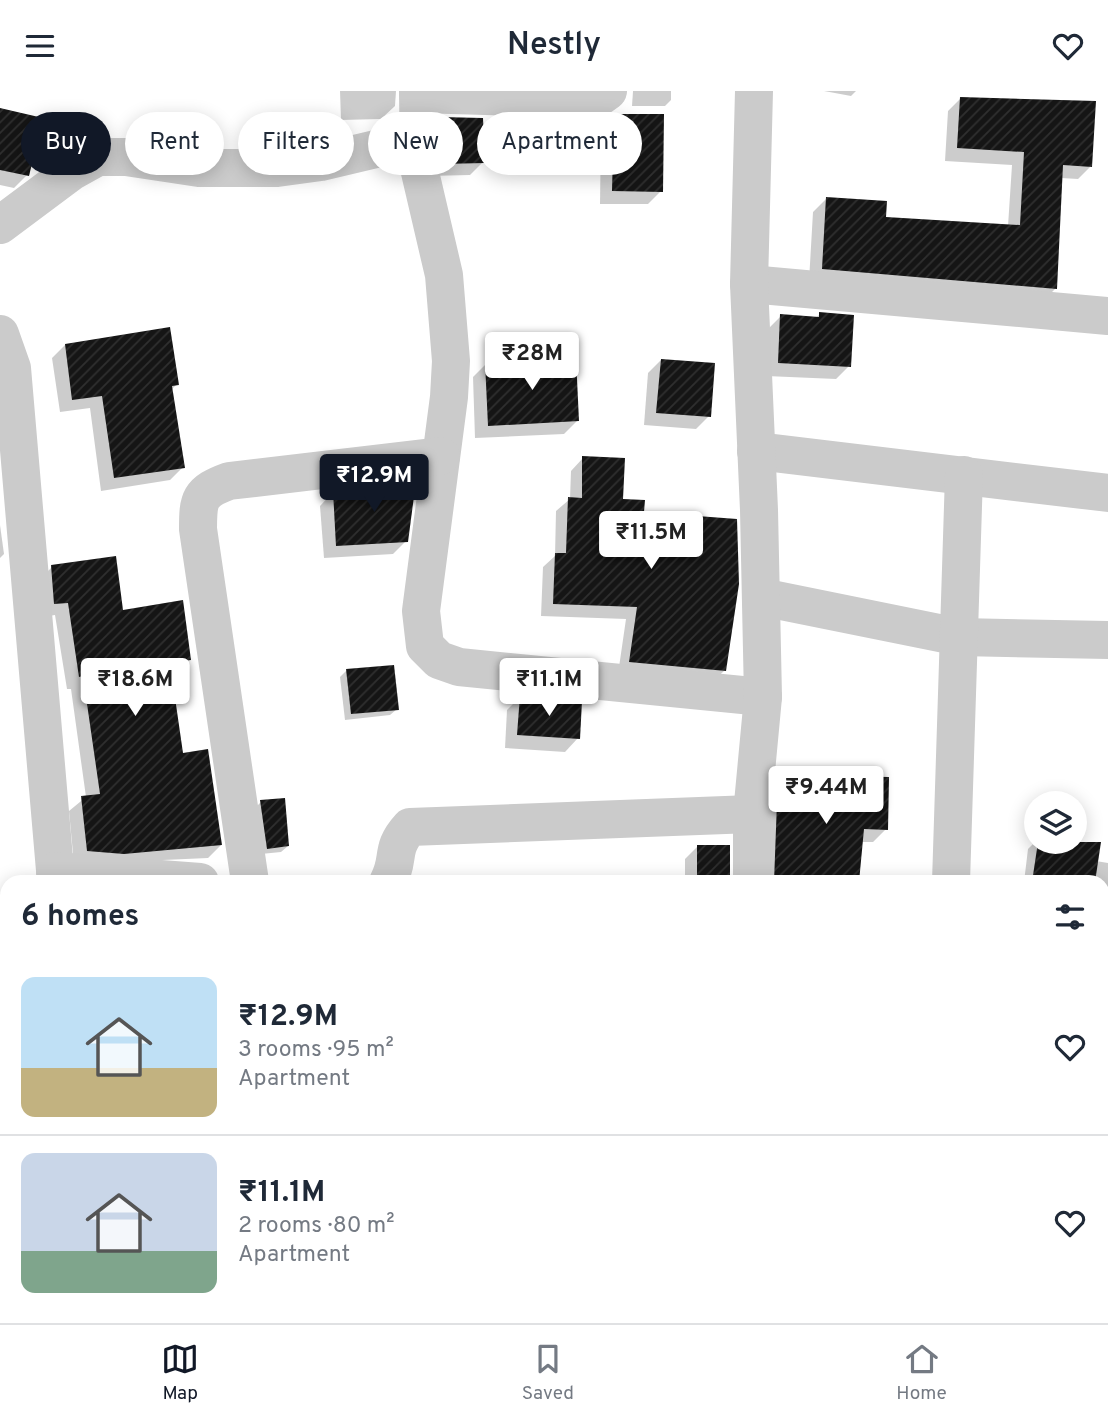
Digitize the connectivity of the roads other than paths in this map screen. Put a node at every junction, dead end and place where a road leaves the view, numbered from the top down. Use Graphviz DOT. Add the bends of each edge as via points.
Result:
graph roads {
  1 [pos="608,91"];
  2 [pos="754,91"];
  3 [pos="418,93"];
  4 [pos="418,112"];
  5 [pos="368,151"];
  6 [pos="421,175"];
  7 [pos="0,225"];
  8 [pos="749,284"];
  9 [pos="1108,316"];
  10 [pos="0,334"];
  11 [pos="756,451"];
  12 [pos="441,456"];
  13 [pos="964,475"];
  14 [pos="1108,493"];
  15 [pos="762,597"];
  16 [pos="959,636"];
  17 [pos="1108,640"];
  18 [pos="763,697"];
  19 [pos="752,814"];
  20 [pos="56,875"];
  21 [pos="249,875"];
  22 [pos="392,875"];
  23 [pos="752,875"];
  24 [pos="951,875"];
  1 -- 3 [label="street" via="579,99"];
  2 -- 8 [label="street"];
  3 -- 4 [label="street"];
  5 -- 7 [label="street" via="277,168 199,167 98,157 71,171"];
  6 -- 12 [label="street" via="444,275 448,321 449,397"];
  8 -- 9 [label="street"];
  8 -- 11 [label="street"];
  10 -- 20 [label="street" via="12,368"];
  11 -- 13 [label="street"];
  11 -- 15 [label="street"];
  12 -- 18 [label="street" via="421,611 425,646 439,660 459,667"];
  12 -- 21 [label="street" via="229,481 209,488 198,502 198,529"];
  13 -- 14 [label="street"];
  13 -- 16 [label="street"];
  15 -- 16 [label="street"];
  15 -- 18 [label="street"];
  16 -- 17 [label="street"];
  16 -- 24 [label="street"];
  18 -- 19 [label="street"];
  19 -- 22 [label="street" via="410,827 397,841"];
  19 -- 23 [label="street"];
}
